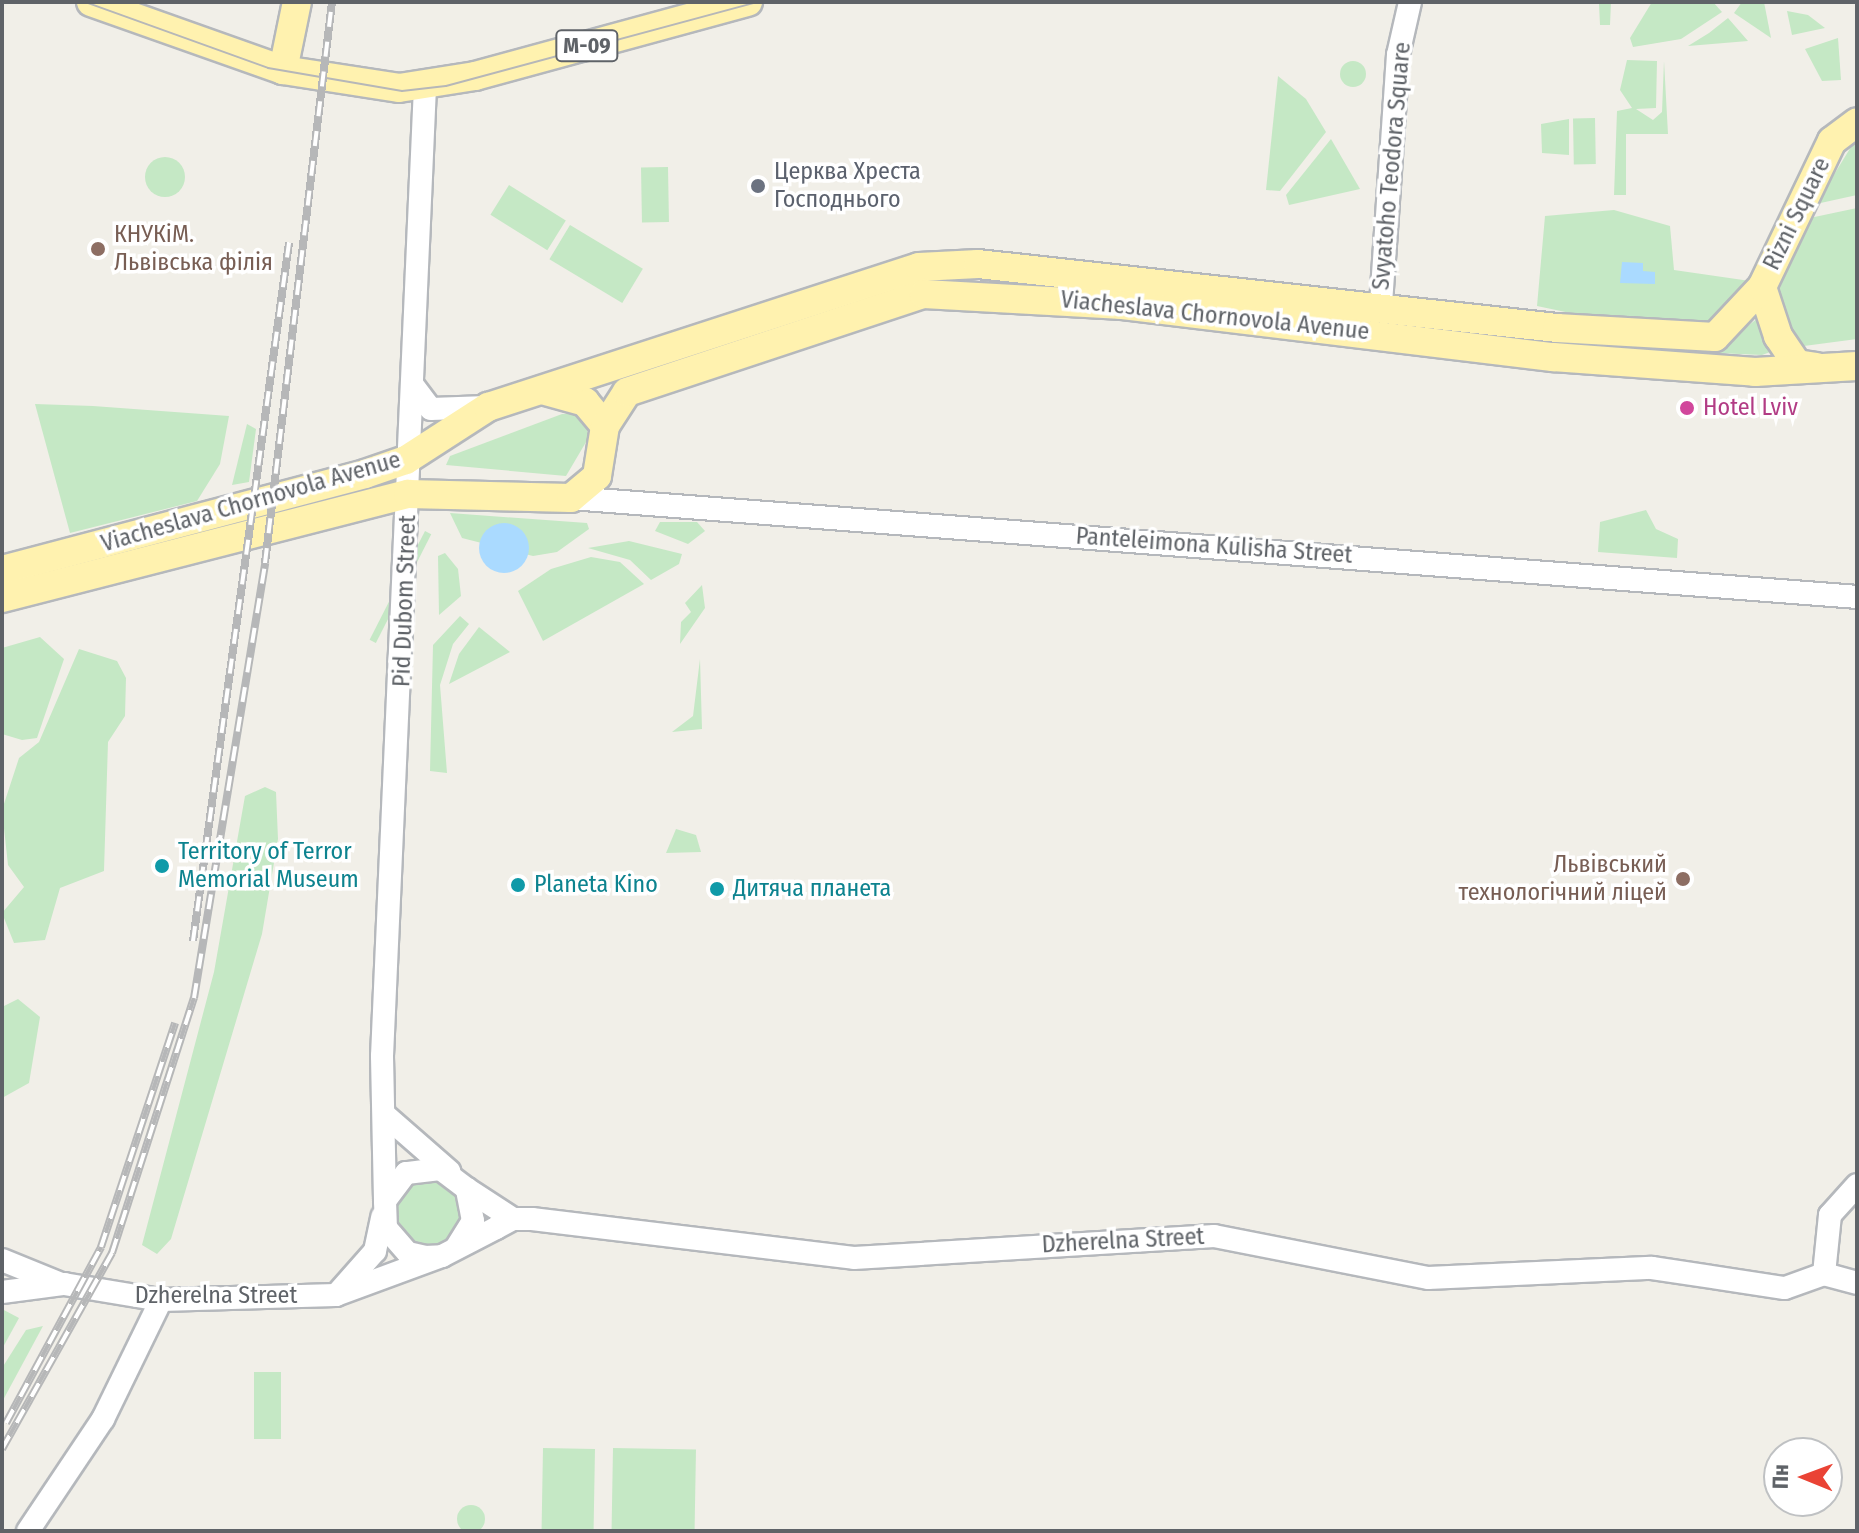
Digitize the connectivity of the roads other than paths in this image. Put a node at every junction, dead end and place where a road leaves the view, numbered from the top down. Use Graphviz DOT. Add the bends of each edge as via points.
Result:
graph roads {
  1 [pos="91,2"];
  2 [pos="297,2"];
  3 [pos="748,2"];
  4 [pos="1410,2"];
  5 [pos="283,70"];
  6 [pos="425,88"];
  7 [pos="1857,122"];
  8 [pos="1762,287"];
  9 [pos="1381,304"];
  10 [pos="1697,339"];
  11 [pos="1847,368"];
  12 [pos="412,384"];
  13 [pos="542,390"];
  14 [pos="488,407"];
  15 [pos="605,426"];
  16 [pos="406,460"];
  17 [pos="408,494"];
  18 [pos="571,498"];
  19 [pos="2,570"];
  20 [pos="1857,597"];
  21 [pos="2,598"];
  22 [pos="386,1116"];
  23 [pos="462,1183"];
  24 [pos="1857,1185"];
  25 [pos="384,1206"];
  26 [pos="513,1219"];
  27 [pos="449,1252"];
  28 [pos="2,1260"];
  29 [pos="1824,1274"];
  30 [pos="1857,1283"];
  31 [pos="64,1284"];
  32 [pos="2,1292"];
  33 [pos="336,1295"];
  34 [pos="161,1300"];
  35 [pos="28,1531"];
  1 -- 5 [label="main road, М-09"];
  2 -- 5 [label="main road"];
  3 -- 6 [label="main road, М-09"];
  4 -- 9 [label="street, Svyatoho Teodora Square" via="1403,29"];
  5 -- 6 [label="main road, М-09"];
  6 -- 12 [label="street, Pid Dubom Street" via="429,128"];
  7 -- 8 [label="main road, Rizni Square" via="1832,141"];
  8 -- 10 [label="main road, Rizni Square" via="1728,331"];
  8 -- 11 [label="main road, Rizni Square" via="1765,312 1797,364"];
  9 -- 10 [label="main road, Viacheslava Chornovola Avenue"];
  9 -- 13 [label="main road, Viacheslava Chornovola Avenue" via="978,264 919,267"];
  11 -- 15 [label="main road, Viacheslava Chornovola Avenue" via="1755,372 1553,357 1310,325 952,292 901,299 643,384 613,407"];
  12 -- 14 [label="street, Viacheslava Chornovola Avenue" via="431,409"];
  12 -- 16 [label="street, Pid Dubom Street"];
  13 -- 14 [label="main road, Viacheslava Chornovola Avenue"];
  13 -- 15 [label="main road" via="585,402"];
  14 -- 16 [label="main road, Viacheslava Chornovola Avenue"];
  15 -- 18 [label="main road" via="597,476"];
  16 -- 17 [label="street, Pid Dubom Street"];
  16 -- 19 [label="main road, Viacheslava Chornovola Avenue"];
  17 -- 18 [label="main road, Viacheslava Chornovola Avenue"];
  17 -- 21 [label="main road, Viacheslava Chornovola Avenue"];
  17 -- 22 [label="street, Pid Dubom Street"];
  18 -- 20 [label="street, Panteleimona Kulisha Street"];
  22 -- 23 [label="street"];
  22 -- 25 [label="street, Pid Dubom Street"];
  23 -- 25 [label="street" via="414,1170"];
  23 -- 26 [label="street, Dzherelna Street"];
  23 -- 27 [label="street" via="473,1221"];
  24 -- 29 [label="street" via="1830,1215"];
  25 -- 27 [label="street" via="386,1228 408,1253"];
  25 -- 33 [label="street" via="375,1251"];
  26 -- 27 [label="street, Dzherelna Street"];
  26 -- 29 [label="street, Dzherelna Street" via="854,1258 1214,1236 1428,1278 1652,1268 1785,1288"];
  27 -- 33 [label="street, Dzherelna Street"];
  28 -- 31 [label="street"];
  29 -- 30 [label="street"];
  31 -- 32 [label="street, Dzherelna Street"];
  31 -- 34 [label="street, Dzherelna Street"];
  33 -- 34 [label="street, Dzherelna Street"];
  34 -- 35 [label="street" via="103,1419"];
}
